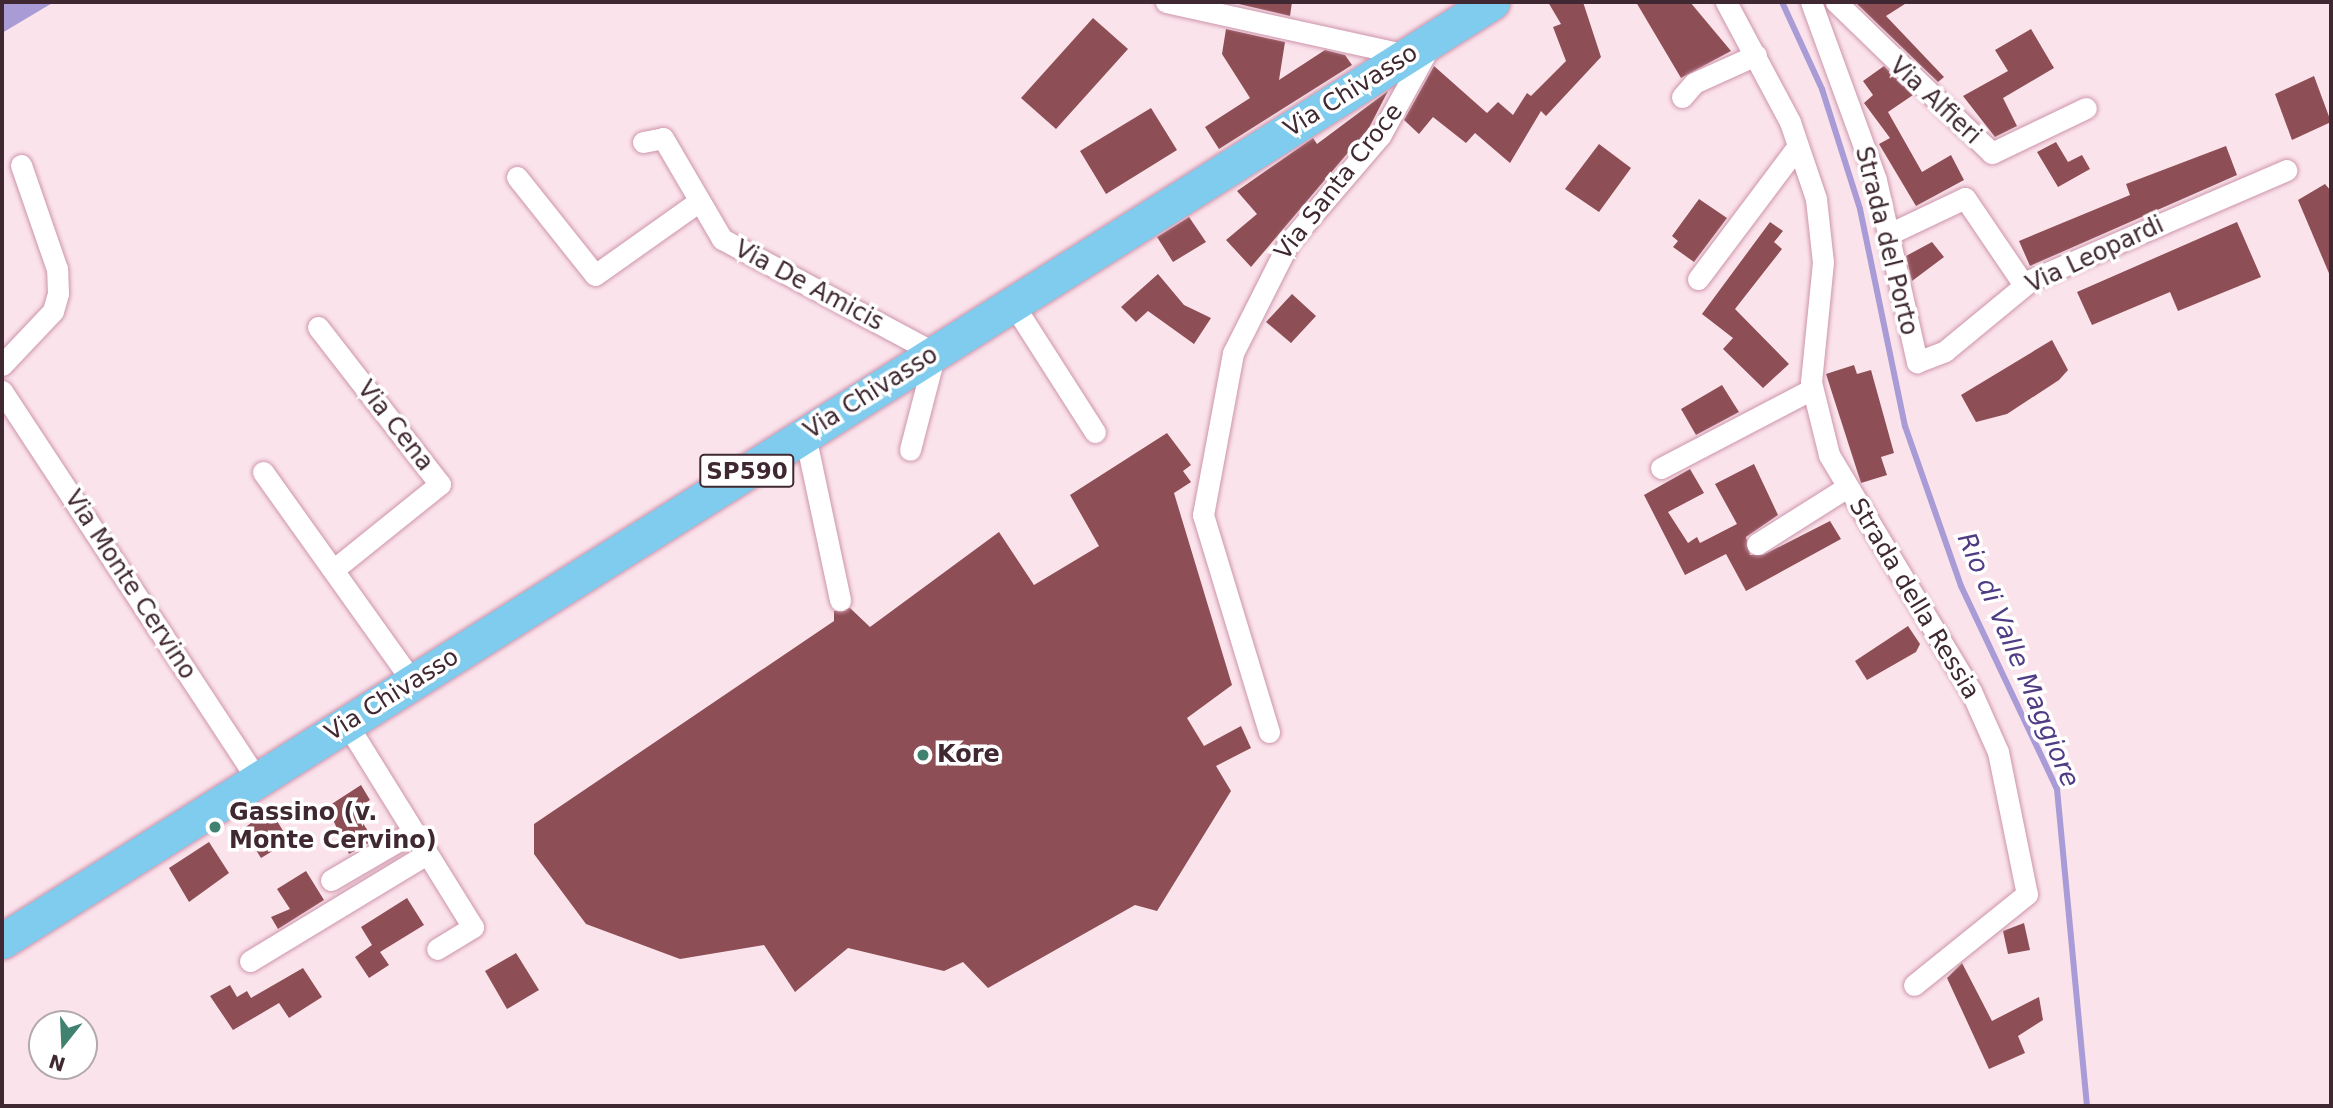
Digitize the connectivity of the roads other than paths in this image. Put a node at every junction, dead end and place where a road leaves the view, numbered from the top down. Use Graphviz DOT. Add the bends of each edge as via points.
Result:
graph roads {
  1 [pos="1166,2"];
  2 [pos="1492,2"];
  3 [pos="1726,2"];
  4 [pos="1811,2"];
  5 [pos="1836,2"];
  6 [pos="1421,47"];
  7 [pos="1756,55"];
  8 [pos="1682,97"];
  9 [pos="2087,108"];
  10 [pos="643,142"];
  11 [pos="1798,146"];
  12 [pos="21,165"];
  13 [pos="2286,170"];
  14 [pos="517,177"];
  15 [pos="698,202"];
  16 [pos="1889,234"];
  17 [pos="1699,279"];
  18 [pos="2024,285"];
  19 [pos="1013,304"];
  20 [pos="318,327"];
  21 [pos="935,353"];
  22 [pos="1917,362"];
  23 [pos="2,365"];
  24 [pos="1812,389"];
  25 [pos="2,391"];
  26 [pos="1095,432"];
  27 [pos="805,435"];
  28 [pos="910,450"];
  29 [pos="1661,468"];
  30 [pos="263,472"];
  31 [pos="1847,487"];
  32 [pos="1757,544"];
  33 [pos="333,570"];
  34 [pos="840,600"];
  35 [pos="413,682"];
  36 [pos="347,724"];
  37 [pos="1269,732"];
  38 [pos="258,779"];
  39 [pos="414,832"];
  40 [pos="427,854"];
  41 [pos="331,880"];
  42 [pos="2,941"];
  43 [pos="437,948"];
  44 [pos="250,961"];
  45 [pos="1914,985"];
  1 -- 6 [label="street"];
  2 -- 6 [label="main road, Via Chivasso / SP590"];
  3 -- 7 [label="street, Strada della Ressia"];
  4 -- 16 [label="street, Strada del Porto" via="1876,180"];
  5 -- 9 [label="street, Via Alfieri" via="1992,153"];
  6 -- 19 [label="main road, Via Chivasso / SP590"];
  6 -- 37 [label="street, Via Santa Croce" via="1380,136 1289,242 1259,291 1233,353 1203,515"];
  7 -- 8 [label="street" via="1694,83"];
  7 -- 11 [label="street, Strada della Ressia"];
  10 -- 15 [label="street, Via De Amicis" via="663,138"];
  11 -- 17 [label="street"];
  11 -- 24 [label="street, Strada della Ressia" via="1816,199 1823,262"];
  12 -- 23 [label="street" via="57,269 58,293 53,311"];
  13 -- 18 [label="street, Via Leopardi"];
  14 -- 15 [label="street" via="594,275"];
  15 -- 21 [label="street, Via De Amicis" via="722,239"];
  16 -- 18 [label="street" via="1965,198"];
  16 -- 22 [label="street, Strada del Porto"];
  18 -- 22 [label="street, Via Leopardi" via="1945,351"];
  19 -- 21 [label="main road, Via Chivasso / SP590"];
  19 -- 26 [label="street"];
  20 -- 33 [label="street, Via Cena" via="440,484"];
  21 -- 27 [label="main road, Via Chivasso / SP590"];
  21 -- 28 [label="street"];
  24 -- 29 [label="street"];
  24 -- 31 [label="street, Strada della Ressia" via="1829,455"];
  25 -- 38 [label="street, Via Monte Cervino"];
  27 -- 34 [label="street"];
  27 -- 35 [label="main road, Via Chivasso / SP590"];
  30 -- 33 [label="street"];
  31 -- 32 [label="street, Strada della Ressia"];
  31 -- 45 [label="street, Strada della Ressia" via="1940,633 1982,715 1998,752 2027,894"];
  33 -- 35 [label="street"];
  35 -- 36 [label="main road, Via Chivasso / SP590"];
  36 -- 38 [label="main road, Via Chivasso / SP590"];
  36 -- 39 [label="street"];
  38 -- 42 [label="main road, Via Chivasso / SP590"];
  39 -- 40 [label="street"];
  39 -- 41 [label="street"];
  40 -- 43 [label="street" via="473,927"];
  40 -- 44 [label="street"];
}
